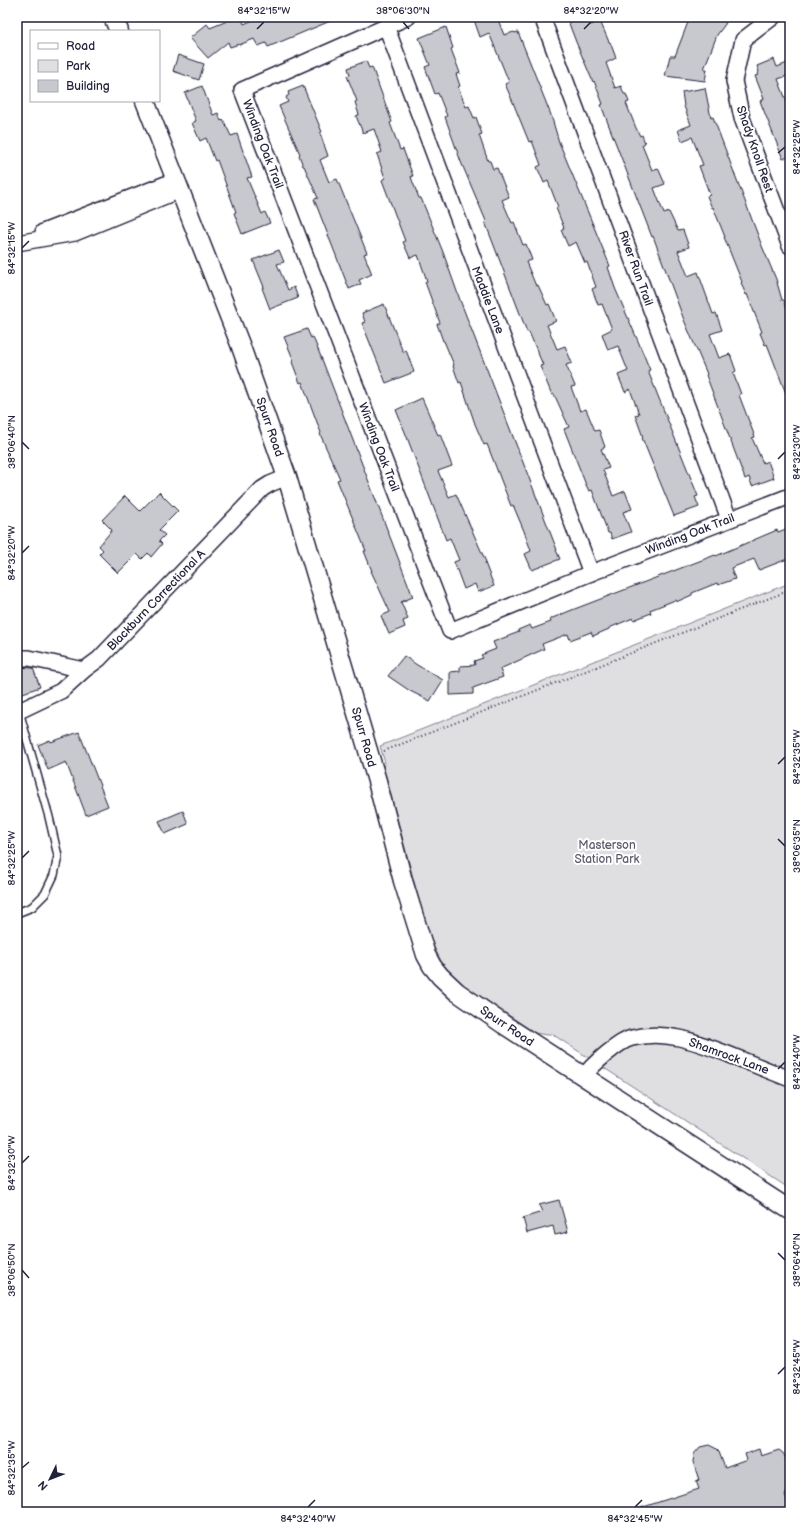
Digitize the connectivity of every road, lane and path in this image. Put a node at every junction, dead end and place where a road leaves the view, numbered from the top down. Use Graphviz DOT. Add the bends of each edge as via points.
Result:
graph roads {
  1 [pos="113,17"];
  2 [pos="408,17"];
  3 [pos="542,17"];
  4 [pos="773,17"];
  5 [pos="386,26"];
  6 [pos="119,30"];
  7 [pos="145,102"];
  8 [pos="178,185"];
  9 [pos="17,242"];
  10 [pos="790,246"];
  11 [pos="287,477"];
  12 [pos="790,496"];
  13 [pos="729,519"];
  14 [pos="591,573"];
  15 [pos="790,590"];
  16 [pos="17,658"];
  17 [pos="84,670"];
  18 [pos="18,712"];
  19 [pos="370,757"];
  20 [pos="17,913"];
  21 [pos="584,1076"];
  22 [pos="790,1079"];
  23 [pos="790,1210"];
  1 -- 6 [label="street"];
  2 -- 5 [label="street, Winding Oak Trail"];
  3 -- 13 [label="street, River Run Trail"];
  4 -- 10 [label="street, Shady Knoll Rest" via="743,40 734,81 742,118"];
  5 -- 14 [label="street, Maddie Lane"];
  5 -- 14 [label="street, Winding Oak Trail" via="242,90 450,631"];
  7 -- 8 [label="street, Spurr Road"];
  8 -- 9 [label="street" via="76,233"];
  8 -- 11 [label="street, Spurr Road" via="240,344"];
  11 -- 17 [label="street, Blackburn Correctional A" via="262,489 99,659"];
  11 -- 19 [label="street, Spurr Road"];
  12 -- 13 [label="street, Winding Oak Trail"];
  13 -- 14 [label="street, Winding Oak Trail"];
  15 -- 19 [label="path"];
  16 -- 17 [label="street" via="29,658"];
  17 -- 18 [label="street, Blackburn Correctional A" via="61,690"];
  18 -- 20 [label="lane" via="50,817 58,856 54,876 44,894 32,906"];
  19 -- 21 [label="street, Spurr Road" via="403,881 426,955 432,966 457,992"];
  21 -- 22 [label="street, Shamrock Lane" via="610,1051 631,1038 659,1035 698,1043"];
  21 -- 23 [label="street, Spurr Road"];
}
